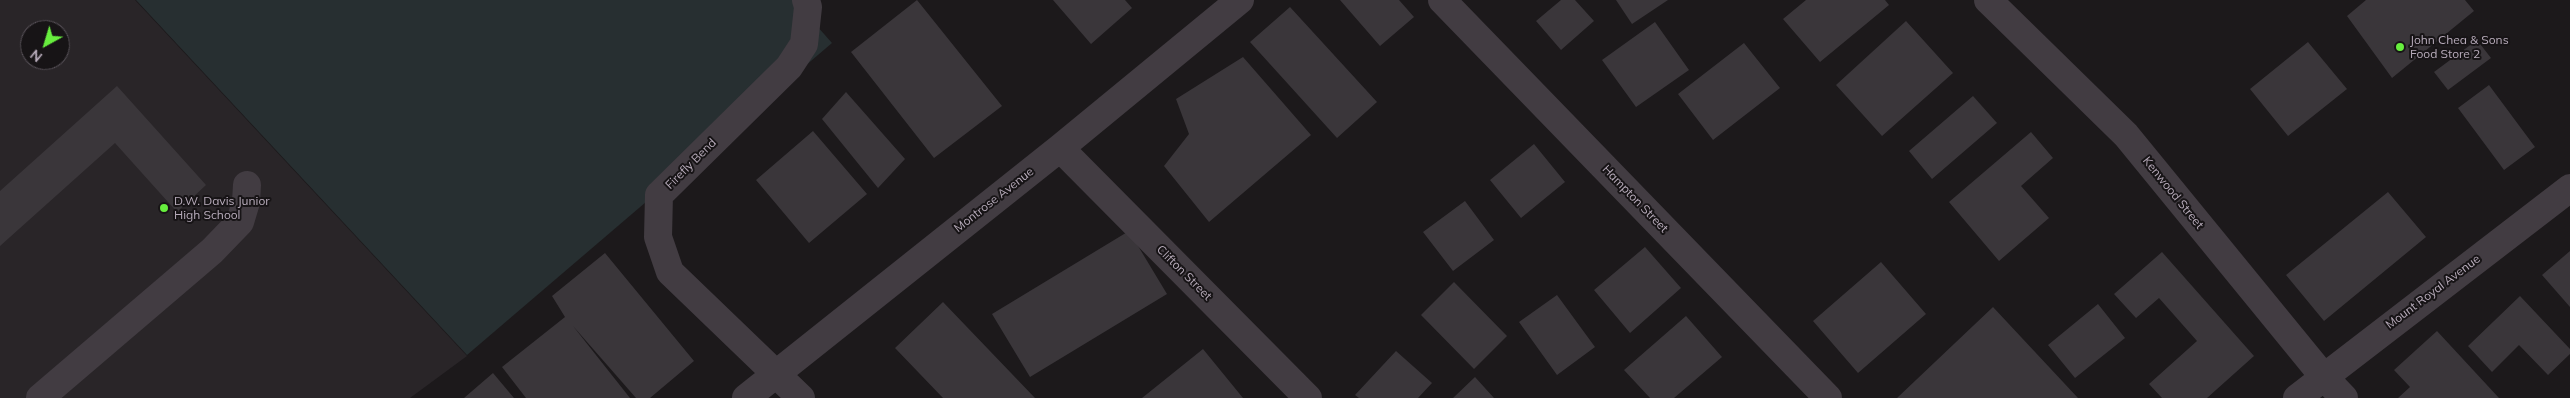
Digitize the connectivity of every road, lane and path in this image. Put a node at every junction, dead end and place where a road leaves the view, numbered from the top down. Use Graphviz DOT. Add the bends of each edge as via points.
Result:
graph roads {
  1 [pos="806,0"];
  2 [pos="1240,0"];
  3 [pos="1442,0"];
  4 [pos="1988,0"];
  5 [pos="1060,148"];
  6 [pos="247,185"];
  7 [pos="2570,188"];
  8 [pos="777,373"];
  9 [pos="2323,376"];
  10 [pos="40,398"];
  11 [pos="746,398"];
  12 [pos="801,398"];
  13 [pos="1308,398"];
  14 [pos="1828,398"];
  15 [pos="2296,398"];
  16 [pos="2344,398"];
  1 -- 8 [label="street, Firefly Bend" via="804,44 789,67 659,195 658,237 670,272"];
  2 -- 5 [label="street, Montrose Avenue"];
  3 -- 14 [label="street, Hampton Street"];
  4 -- 9 [label="street, Kenwood Street" via="2126,135"];
  5 -- 8 [label="street, Montrose Avenue"];
  5 -- 13 [label="street, Clifton Street"];
  6 -- 10 [label="street" via="240,222 212,251"];
  7 -- 9 [label="street, Mount Royal Avenue"];
  8 -- 11 [label="street, Montrose Avenue"];
  8 -- 12 [label="street, Firefly Bend"];
  9 -- 15 [label="street, Mount Royal Avenue"];
  9 -- 16 [label="street, Kenwood Street"];
}
